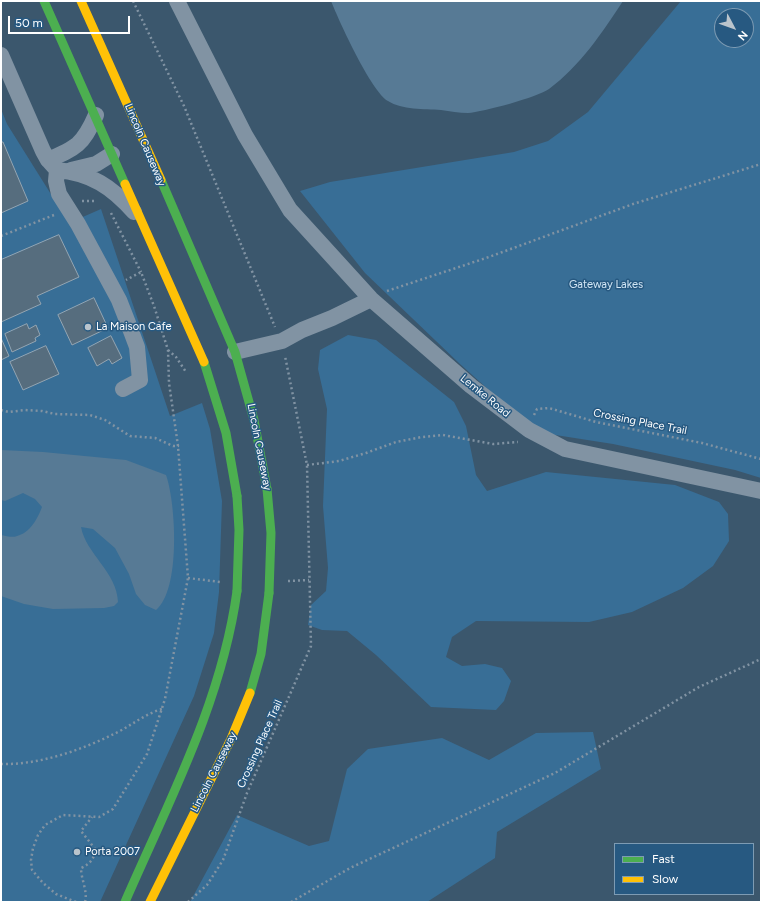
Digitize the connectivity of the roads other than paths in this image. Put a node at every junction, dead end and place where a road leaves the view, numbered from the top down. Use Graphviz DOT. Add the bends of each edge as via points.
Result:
graph roads {
  1 [pos="44,1"];
  2 [pos="81,1"];
  3 [pos="177,1"];
  4 [pos="1,55"];
  5 [pos="96,115"];
  6 [pos="137,124"];
  7 [pos="130,137"];
  8 [pos="117,151"];
  9 [pos="58,167"];
  10 [pos="142,222"];
  11 [pos="371,299"];
  12 [pos="232,353"];
  13 [pos="123,389"];
  14 [pos="761,491"];
  15 [pos="124,902"];
  16 [pos="150,902"];
  1 -- 5 [label="main road"];
  2 -- 6 [label="main road, Lincoln Causeway"];
  3 -- 11 [label="street" via="245,136 290,210"];
  4 -- 9 [label="street"];
  5 -- 8 [label="main road"];
  5 -- 9 [label="street" via="87,134"];
  6 -- 7 [label="main road"];
  6 -- 12 [label="main road, Lincoln Causeway"];
  8 -- 9 [label="street" via="96,164"];
  8 -- 10 [label="main road"];
  9 -- 10 [label="street" via="89,176 105,185 128,205"];
  9 -- 13 [label="street" via="56,181 59,194 119,300 137,347 140,380"];
  10 -- 15 [label="main road, bridge" via="208,363 226,433 237,496 239,530 234,621 226,655 192,750"];
  11 -- 12 [label="street" via="282,341"];
  11 -- 14 [label="street, Lemke Road" via="471,386 529,430 565,449"];
  12 -- 16 [label="main road, Lincoln Causeway, bridge" via="246,386 258,432 267,489 271,533 269,593 261,654 249,696 231,738"];
}
